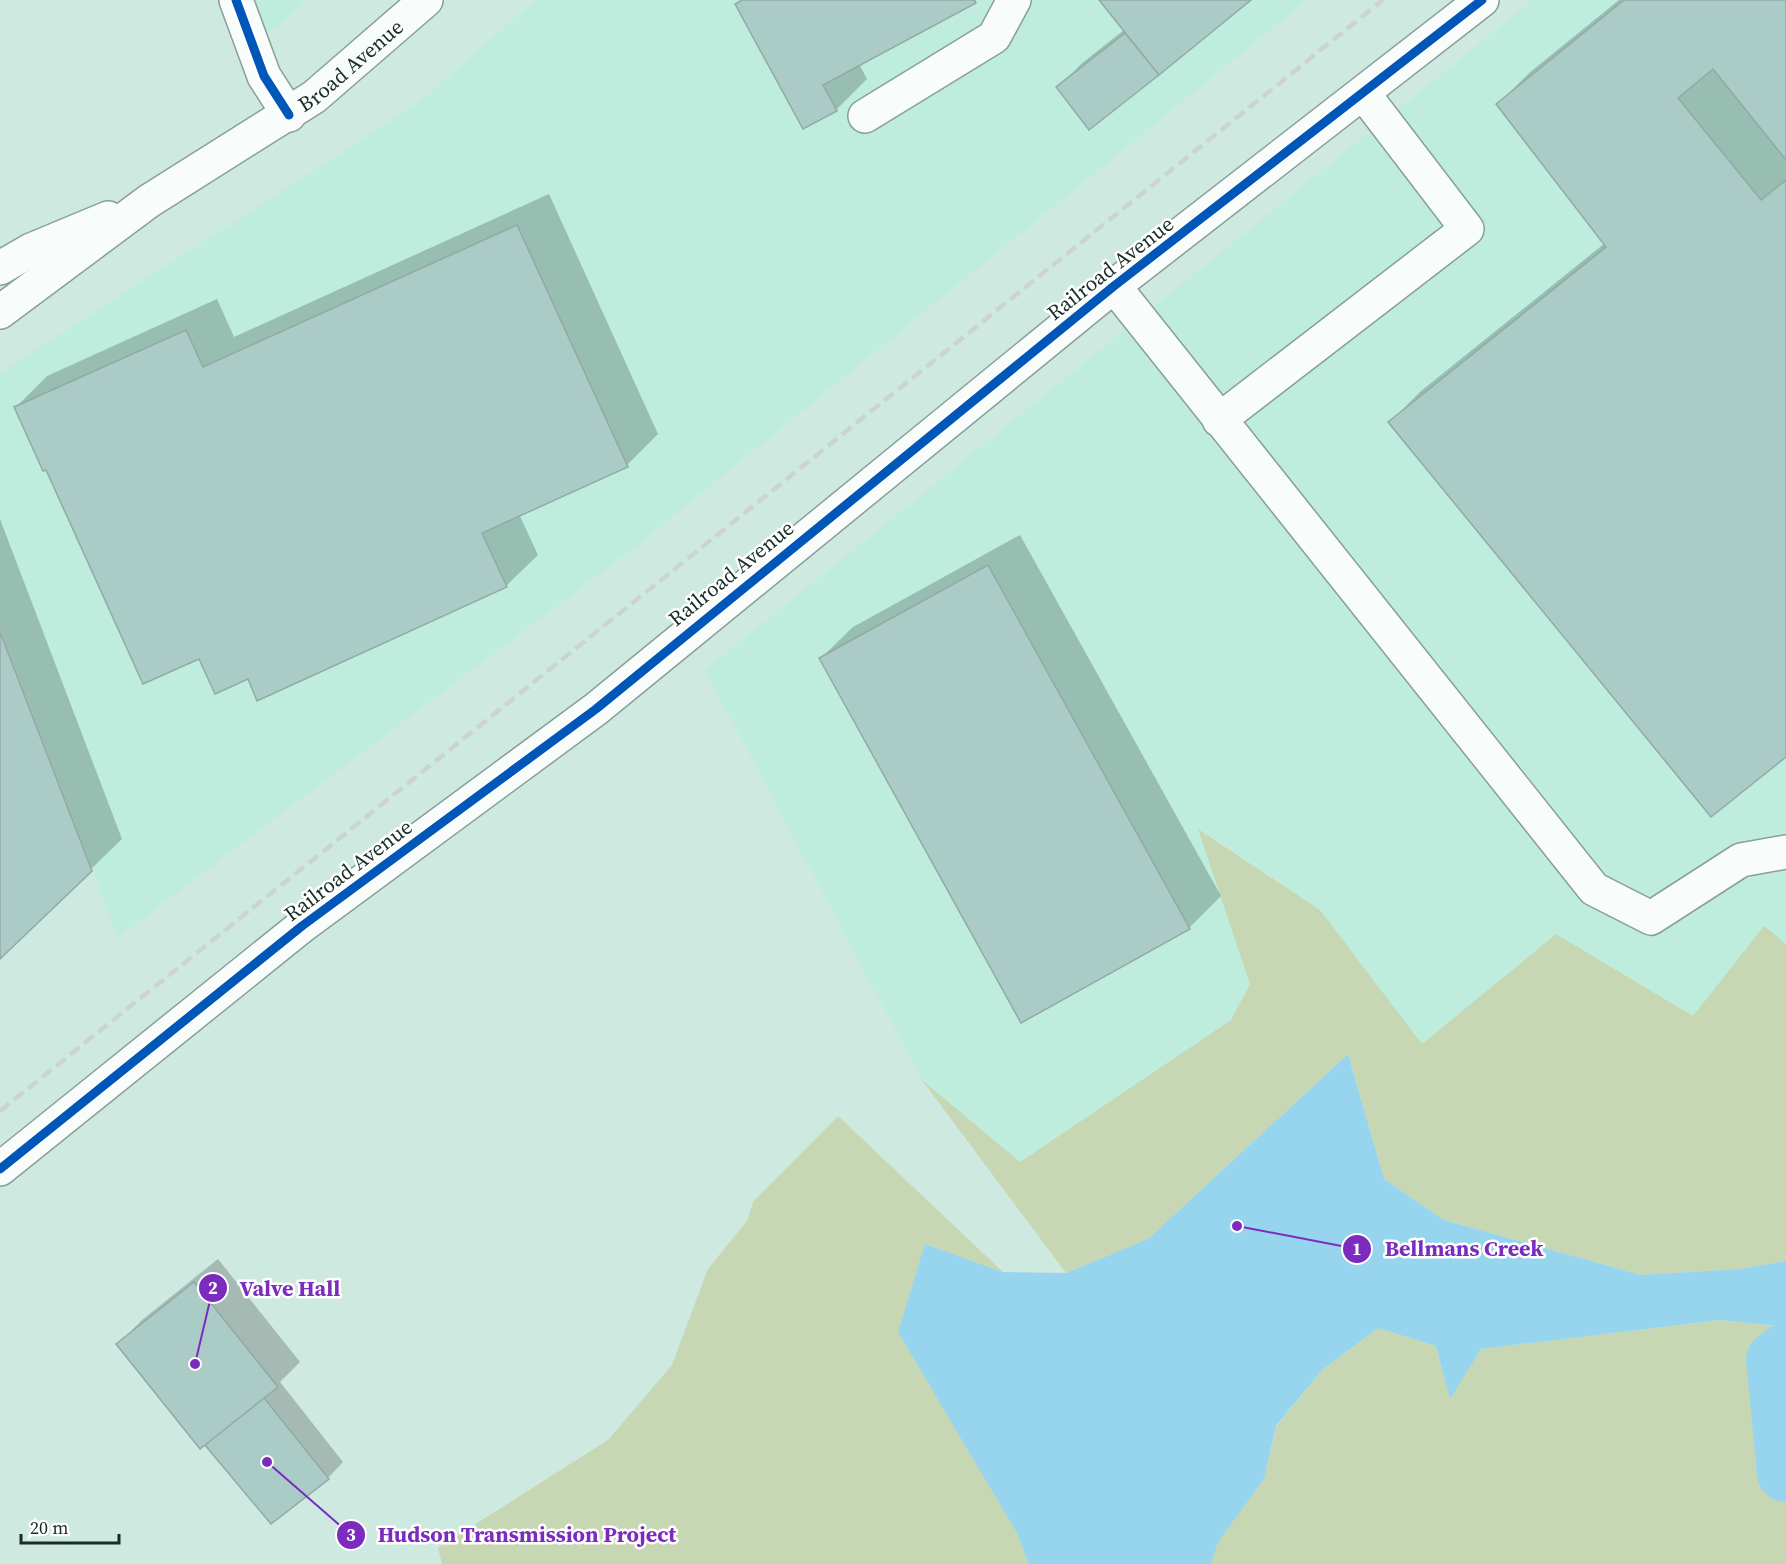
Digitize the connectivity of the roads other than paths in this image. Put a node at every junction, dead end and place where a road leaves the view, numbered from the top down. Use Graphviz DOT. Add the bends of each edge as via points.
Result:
graph roads {
  1 [pos="236,0"];
  2 [pos="426,0"];
  3 [pos="1014,0"];
  4 [pos="1482,0"];
  5 [pos="1363,93"];
  6 [pos="290,115"];
  7 [pos="865,116"];
  8 [pos="149,201"];
  9 [pos="0,268"];
  10 [pos="1114,286"];
  11 [pos="0,312"];
  12 [pos="1219,420"];
  13 [pos="1786,852"];
  14 [pos="0,1169"];
  1 -- 6 [label="street" via="264,76"];
  2 -- 6 [label="street, Broad Avenue"];
  3 -- 7 [label="street" via="994,37"];
  4 -- 5 [label="street, Railroad Avenue"];
  5 -- 10 [label="street, Railroad Avenue"];
  5 -- 12 [label="street" via="1467,229"];
  6 -- 8 [label="street, Broad Avenue"];
  8 -- 9 [label="street" via="31,250"];
  8 -- 11 [label="street"];
  10 -- 12 [label="street"];
  10 -- 14 [label="street, Railroad Avenue" via="596,709 302,926"];
  12 -- 13 [label="street" via="1594,889 1651,918 1741,860"];
}
